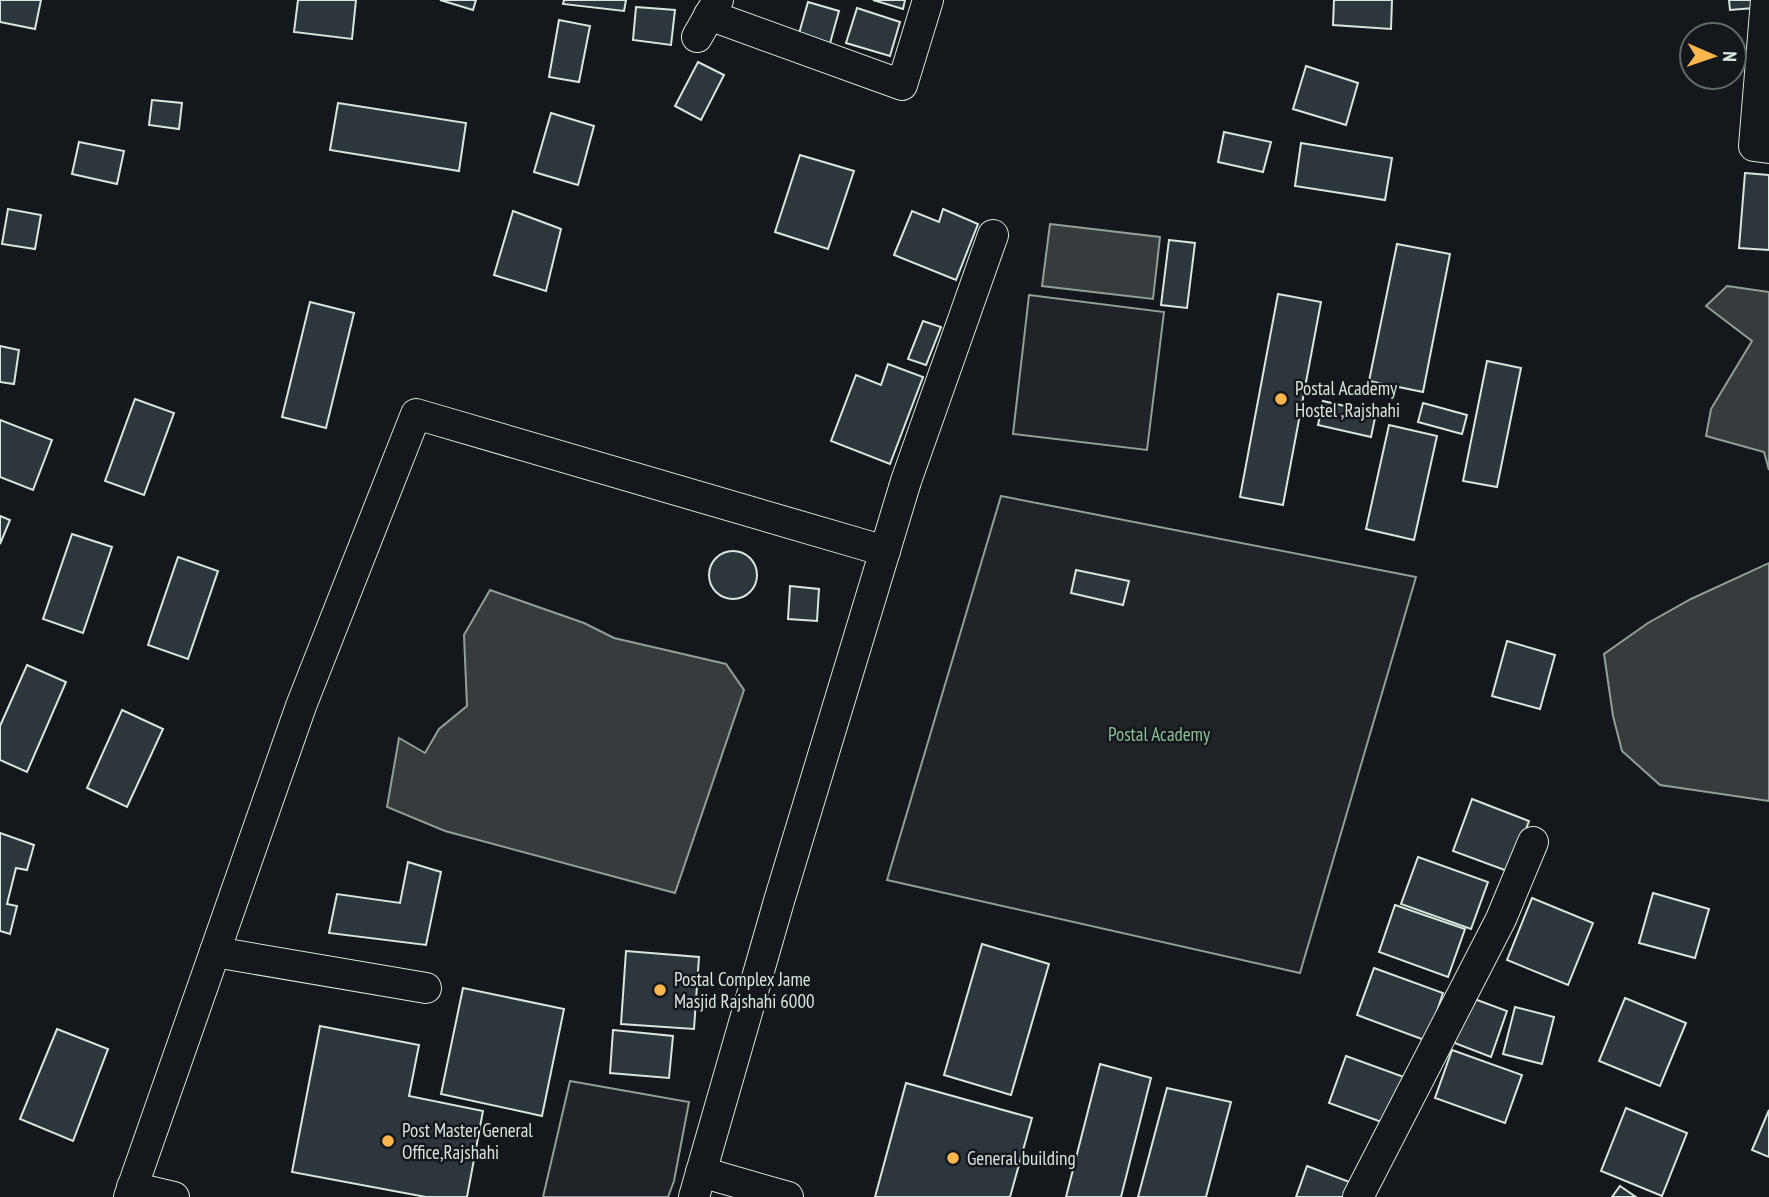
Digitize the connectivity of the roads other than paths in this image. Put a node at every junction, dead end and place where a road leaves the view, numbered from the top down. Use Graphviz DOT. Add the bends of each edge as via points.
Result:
graph roads {
  1 [pos="928,0"];
  2 [pos="1766,0"];
  3 [pos="708,17"];
  4 [pos="1769,148"];
  5 [pos="993,236"];
  6 [pos="885,551"];
  7 [pos="1534,842"];
  8 [pos="215,951"];
  9 [pos="426,988"];
  10 [pos="698,1185"];
  11 [pos="130,1192"];
  12 [pos="174,1197"];
  13 [pos="788,1197"];
  14 [pos="1358,1197"];
  1 -- 3 [label="street" via="902,85"];
  2 -- 4 [label="street" via="1754,146"];
  5 -- 6 [label="street"];
  6 -- 8 [label="street" via="416,414 301,706"];
  6 -- 10 [label="street"];
  7 -- 14 [label="street" via="1501,919"];
  8 -- 9 [label="street"];
  8 -- 11 [label="street"];
  10 -- 13 [label="street"];
  11 -- 12 [label="street"];
}
